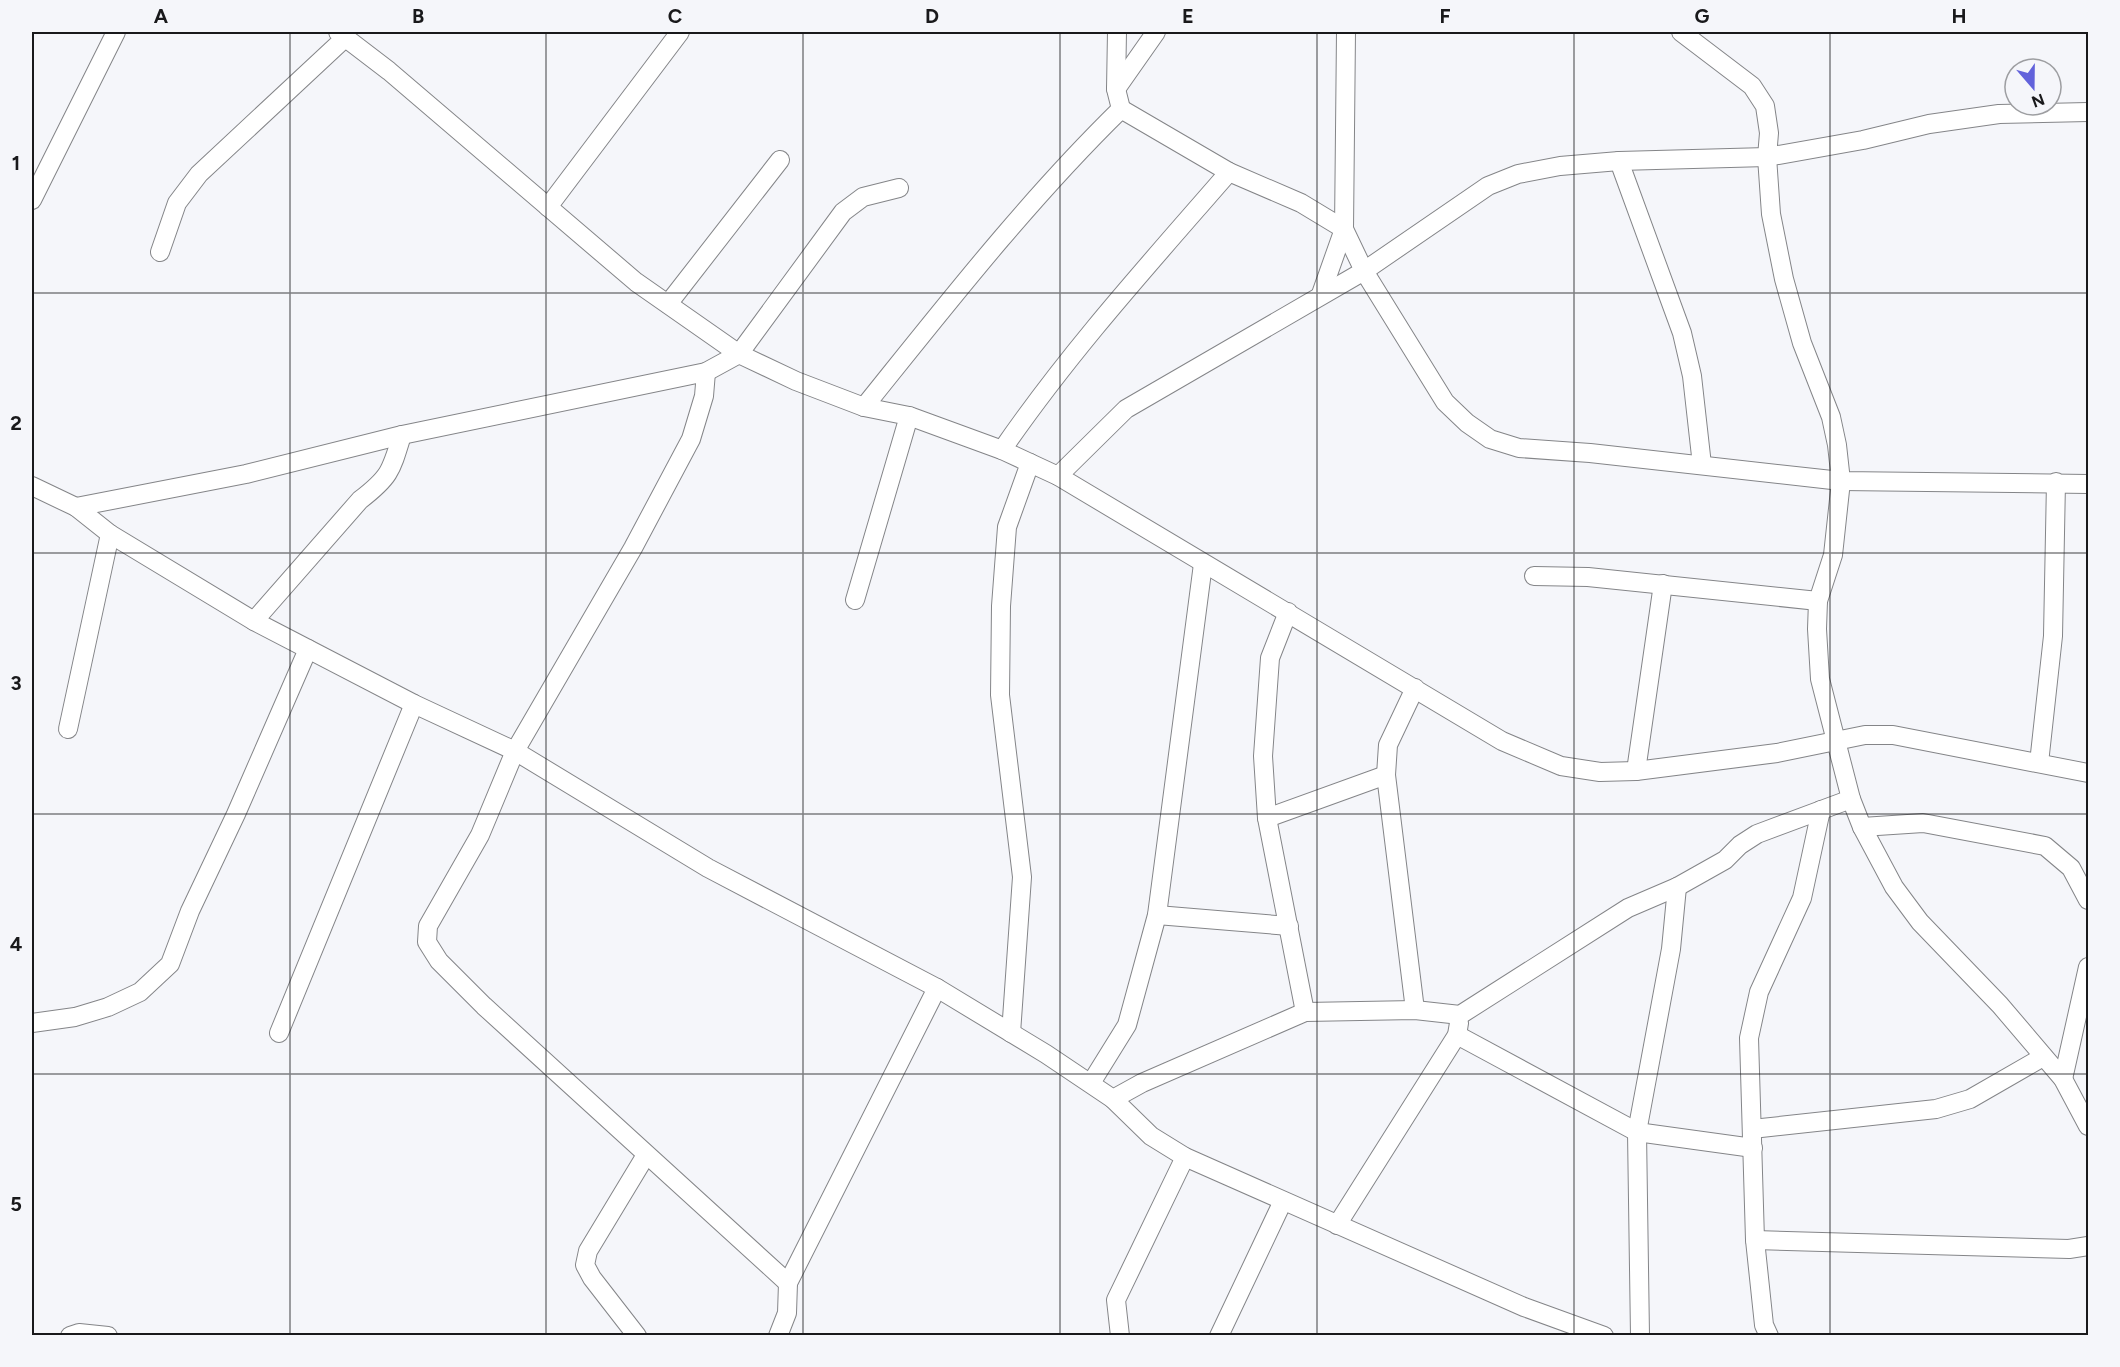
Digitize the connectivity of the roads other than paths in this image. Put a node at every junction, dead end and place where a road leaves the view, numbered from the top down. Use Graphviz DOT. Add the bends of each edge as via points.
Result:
graph roads {
  1 [pos="116,32"];
  2 [pos="680,32"];
  3 [pos="1117,32"];
  4 [pos="1156,32"];
  5 [pos="1346,32"];
  6 [pos="1681,32"];
  7 [pos="342,34"];
  8 [pos="1116,89"];
  9 [pos="1121,108"];
  10 [pos="2088,112"];
  11 [pos="1767,157"];
  12 [pos="780,160"];
  13 [pos="1619,161"];
  14 [pos="1229,172"];
  15 [pos="899,188"];
  16 [pos="32,200"];
  17 [pos="548,207"];
  18 [pos="1344,229"];
  19 [pos="160,252"];
  20 [pos="1364,271"];
  21 [pos="1321,294"];
  22 [pos="668,303"];
  23 [pos="739,354"];
  24 [pos="706,372"];
  25 [pos="864,407"];
  26 [pos="909,416"];
  27 [pos="402,435"];
  28 [pos="1002,450"];
  29 [pos="1030,463"];
  30 [pos="1702,465"];
  31 [pos="1059,476"];
  32 [pos="1840,481"];
  33 [pos="2056,482"];
  34 [pos="2088,484"];
  35 [pos="32,486"];
  36 [pos="76,507"];
  37 [pos="110,534"];
  38 [pos="1203,564"];
  39 [pos="1534,576"];
  40 [pos="1663,584"];
  41 [pos="855,600"];
  42 [pos="1818,601"];
  43 [pos="1288,612"];
  44 [pos="254,621"];
  45 [pos="308,649"];
  46 [pos="1415,688"];
  47 [pos="414,704"];
  48 [pos="68,729"];
  49 [pos="1834,742"];
  50 [pos="515,751"];
  51 [pos="2039,763"];
  52 [pos="1636,771"];
  53 [pos="2088,773"];
  54 [pos="1386,775"];
  55 [pos="1851,799"];
  56 [pos="1821,810"];
  57 [pos="1267,818"];
  58 [pos="1862,827"];
  59 [pos="1677,887"];
  60 [pos="2088,900"];
  61 [pos="1158,915"];
  62 [pos="1289,926"];
  63 [pos="2088,967"];
  64 [pos="937,988"];
  65 [pos="1415,1010"];
  66 [pos="1305,1012"];
  67 [pos="1460,1015"];
  68 [pos="32,1023"];
  69 [pos="279,1033"];
  70 [pos="1011,1033"];
  71 [pos="1457,1035"];
  72 [pos="2043,1057"];
  73 [pos="2063,1079"];
  74 [pos="1091,1083"];
  75 [pos="1113,1100"];
  76 [pos="2088,1126"];
  77 [pos="1752,1129"];
  78 [pos="1637,1132"];
  79 [pos="1753,1148"];
  80 [pos="646,1155"];
  81 [pos="1185,1157"];
  82 [pos="1283,1201"];
  83 [pos="1337,1225"];
  84 [pos="1755,1240"];
  85 [pos="2088,1246"];
  86 [pos="788,1283"];
  87 [pos="70,1335"];
  88 [pos="108,1335"];
  89 [pos="638,1335"];
  90 [pos="778,1335"];
  91 [pos="1120,1335"];
  92 [pos="1219,1335"];
  93 [pos="1604,1335"];
  94 [pos="1640,1335"];
  95 [pos="1769,1335"];
  1 -- 16 [label="street"];
  2 -- 17 [label="street"];
  3 -- 8 [label="street"];
  4 -- 8 [label="street"];
  5 -- 18 [label="street"];
  6 -- 11 [label="street" via="1752,86 1765,106"];
  7 -- 17 [label="street"];
  7 -- 19 [label="street" via="199,174 177,203"];
  8 -- 9 [label="street"];
  9 -- 14 [label="street"];
  9 -- 25 [label="street" via="977,266"];
  10 -- 11 [label="street" via="1998,114"];
  11 -- 13 [label="street"];
  11 -- 32 [label="street" via="1771,214 1784,279 1802,343 1831,417"];
  12 -- 22 [label="street"];
  13 -- 20 [label="street" via="1518,174 1488,186"];
  13 -- 30 [label="street" via="1682,333 1692,376"];
  14 -- 18 [label="street" via="1301,203"];
  14 -- 28 [label="street" via="1101,318 1043,390"];
  15 -- 23 [label="street" via="863,197 843,212"];
  17 -- 22 [label="street" via="636,282"];
  18 -- 20 [label="street"];
  18 -- 21 [label="street"];
  20 -- 21 [label="street"];
  20 -- 30 [label="street" via="1445,402 1490,439 1519,448"];
  21 -- 31 [label="street" via="1126,409"];
  22 -- 23 [label="street"];
  23 -- 24 [label="street"];
  23 -- 25 [label="street"];
  24 -- 27 [label="street"];
  24 -- 50 [label="street" via="705,396 691,439 633,548"];
  25 -- 26 [label="street"];
  26 -- 28 [label="street"];
  26 -- 41 [label="street"];
  27 -- 36 [label="street" via="246,474"];
  27 -- 44 [label="street" via="391,472 360,500"];
  28 -- 29 [label="street"];
  29 -- 31 [label="street"];
  29 -- 70 [label="street" via="1007,527 1001,606 1000,695 1022,877"];
  30 -- 32 [label="street"];
  31 -- 38 [label="street"];
  32 -- 33 [label="street"];
  32 -- 42 [label="street" via="1833,555"];
  33 -- 34 [label="street"];
  33 -- 51 [label="street" via="2053,636"];
  35 -- 36 [label="street"];
  36 -- 37 [label="street"];
  37 -- 44 [label="street"];
  37 -- 48 [label="street"];
  38 -- 43 [label="street"];
  38 -- 61 [label="street"];
  39 -- 40 [label="street"];
  40 -- 42 [label="street"];
  40 -- 52 [label="street"];
  42 -- 49 [label="street" via="1820,679"];
  43 -- 46 [label="street"];
  43 -- 57 [label="street" via="1270,658 1265,696"];
  44 -- 45 [label="street"];
  45 -- 47 [label="street"];
  45 -- 68 [label="street" via="170,964 140,992 108,1007"];
  46 -- 52 [label="street" via="1502,741 1561,765"];
  46 -- 54 [label="street" via="1388,745"];
  47 -- 50 [label="street"];
  47 -- 69 [label="street"];
  49 -- 51 [label="street" via="1865,735 1893,735"];
  49 -- 52 [label="street"];
  49 -- 55 [label="street"];
  50 -- 64 [label="street" via="708,868"];
  50 -- 80 [label="street" via="480,835 428,926 427,942 438,961 484,1006"];
  51 -- 53 [label="street"];
  54 -- 57 [label="street"];
  54 -- 65 [label="street"];
  55 -- 56 [label="street"];
  55 -- 58 [label="street"];
  56 -- 59 [label="street" via="1757,834 1725,860"];
  56 -- 77 [label="street" via="1802,897 1752,1016"];
  57 -- 62 [label="street"];
  58 -- 60 [label="street" via="1923,823 2045,846 2071,868"];
  58 -- 72 [label="street" via="1894,887 1920,922 2000,1005"];
  59 -- 67 [label="street" via="1628,908"];
  59 -- 78 [label="street" via="1671,949"];
  61 -- 62 [label="street"];
  61 -- 74 [label="street" via="1127,1025"];
  62 -- 66 [label="street"];
  63 -- 73 [label="street"];
  64 -- 70 [label="street"];
  64 -- 86 [label="street"];
  65 -- 66 [label="street"];
  65 -- 67 [label="street"];
  66 -- 75 [label="street" via="1142,1083"];
  67 -- 71 [label="street"];
  70 -- 74 [label="street"];
  71 -- 78 [label="street"];
  71 -- 83 [label="street"];
  72 -- 73 [label="street"];
  72 -- 77 [label="street" via="1970,1099 1936,1109"];
  73 -- 76 [label="street"];
  74 -- 75 [label="street"];
  75 -- 81 [label="street" via="1150,1137"];
  77 -- 79 [label="street"];
  78 -- 79 [label="street"];
  78 -- 94 [label="street"];
  79 -- 84 [label="street"];
  80 -- 86 [label="street"];
  80 -- 89 [label="street" via="588,1251 585,1265 591,1278"];
  81 -- 82 [label="street"];
  81 -- 91 [label="street" via="1116,1300"];
  82 -- 83 [label="street"];
  82 -- 92 [label="street"];
  83 -- 93 [label="street" via="1524,1308"];
  84 -- 85 [label="street" via="2069,1250"];
  84 -- 95 [label="street" via="1764,1325"];
  86 -- 90 [label="street" via="787,1313"];
  87 -- 88 [label="street"];
}
